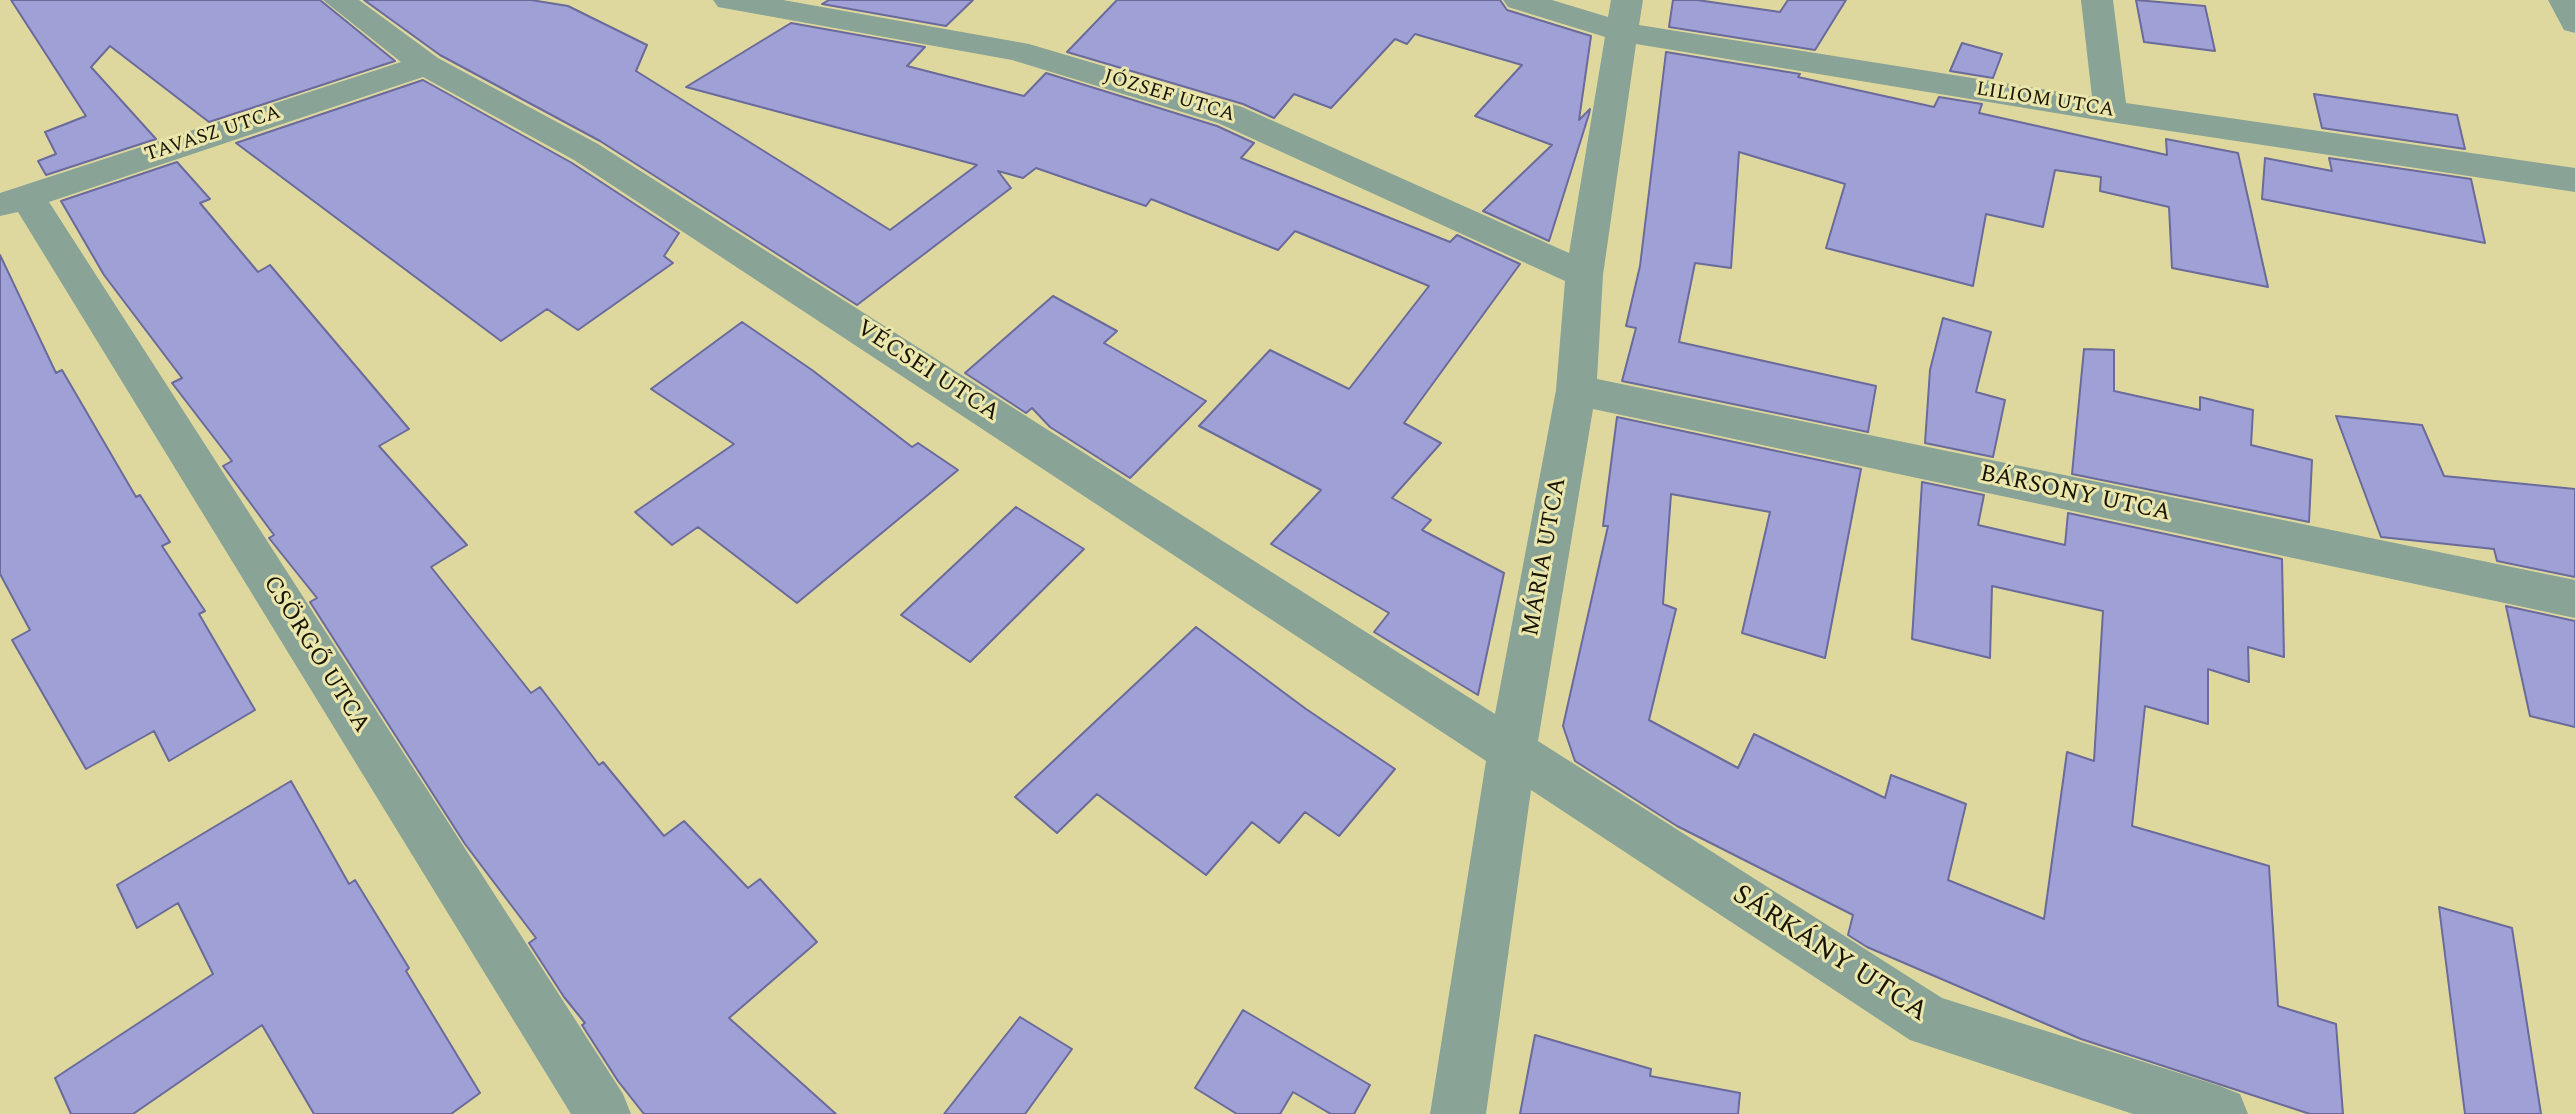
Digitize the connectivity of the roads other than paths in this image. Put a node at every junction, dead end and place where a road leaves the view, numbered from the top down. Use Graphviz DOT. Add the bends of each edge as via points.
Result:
graph roads {
  1 [pos="339,0"];
  2 [pos="729,0"];
  3 [pos="1519,0"];
  4 [pos="2097,0"];
  5 [pos="2564,0"];
  6 [pos="1624,16"];
  7 [pos="2575,23"];
  8 [pos="426,65"];
  9 [pos="2110,111"];
  10 [pos="2575,180"];
  11 [pos="14,202"];
  12 [pos="1584,275"];
  13 [pos="1576,390"];
  14 [pos="2575,599"];
  15 [pos="1512,751"];
  16 [pos="603,1114"];
  17 [pos="1458,1114"];
  18 [pos="2220,1114"];
  1 -- 8 [label="street, VÉCSEI UTCA"];
  2 -- 12 [label="street, JÓZSEF UTCA" via="1017,51 1230,115"];
  3 -- 6 [label="street, LILIOM UTCA"];
  4 -- 9 [label="street"];
  5 -- 7 [label="street"];
  6 -- 9 [label="street, LILIOM UTCA"];
  6 -- 12 [label="street, MÁRIA UTCA"];
  8 -- 11 [label="street, TAVASZ UTCA"];
  8 -- 15 [label="street, VÉCSEI UTCA" via="586,152"];
  9 -- 10 [label="street, LILIOM UTCA"];
  11 -- 16 [label="street, CSÖRGŐ UTCA"];
  12 -- 13 [label="street, MÁRIA UTCA"];
  13 -- 14 [label="street, BÁRSONY UTCA"];
  13 -- 15 [label="street, MÁRIA UTCA"];
  15 -- 17 [label="street, MÁRIA UTCA"];
  15 -- 18 [label="street, SÁRKÁNY UTCA" via="1929,1021"];
}
